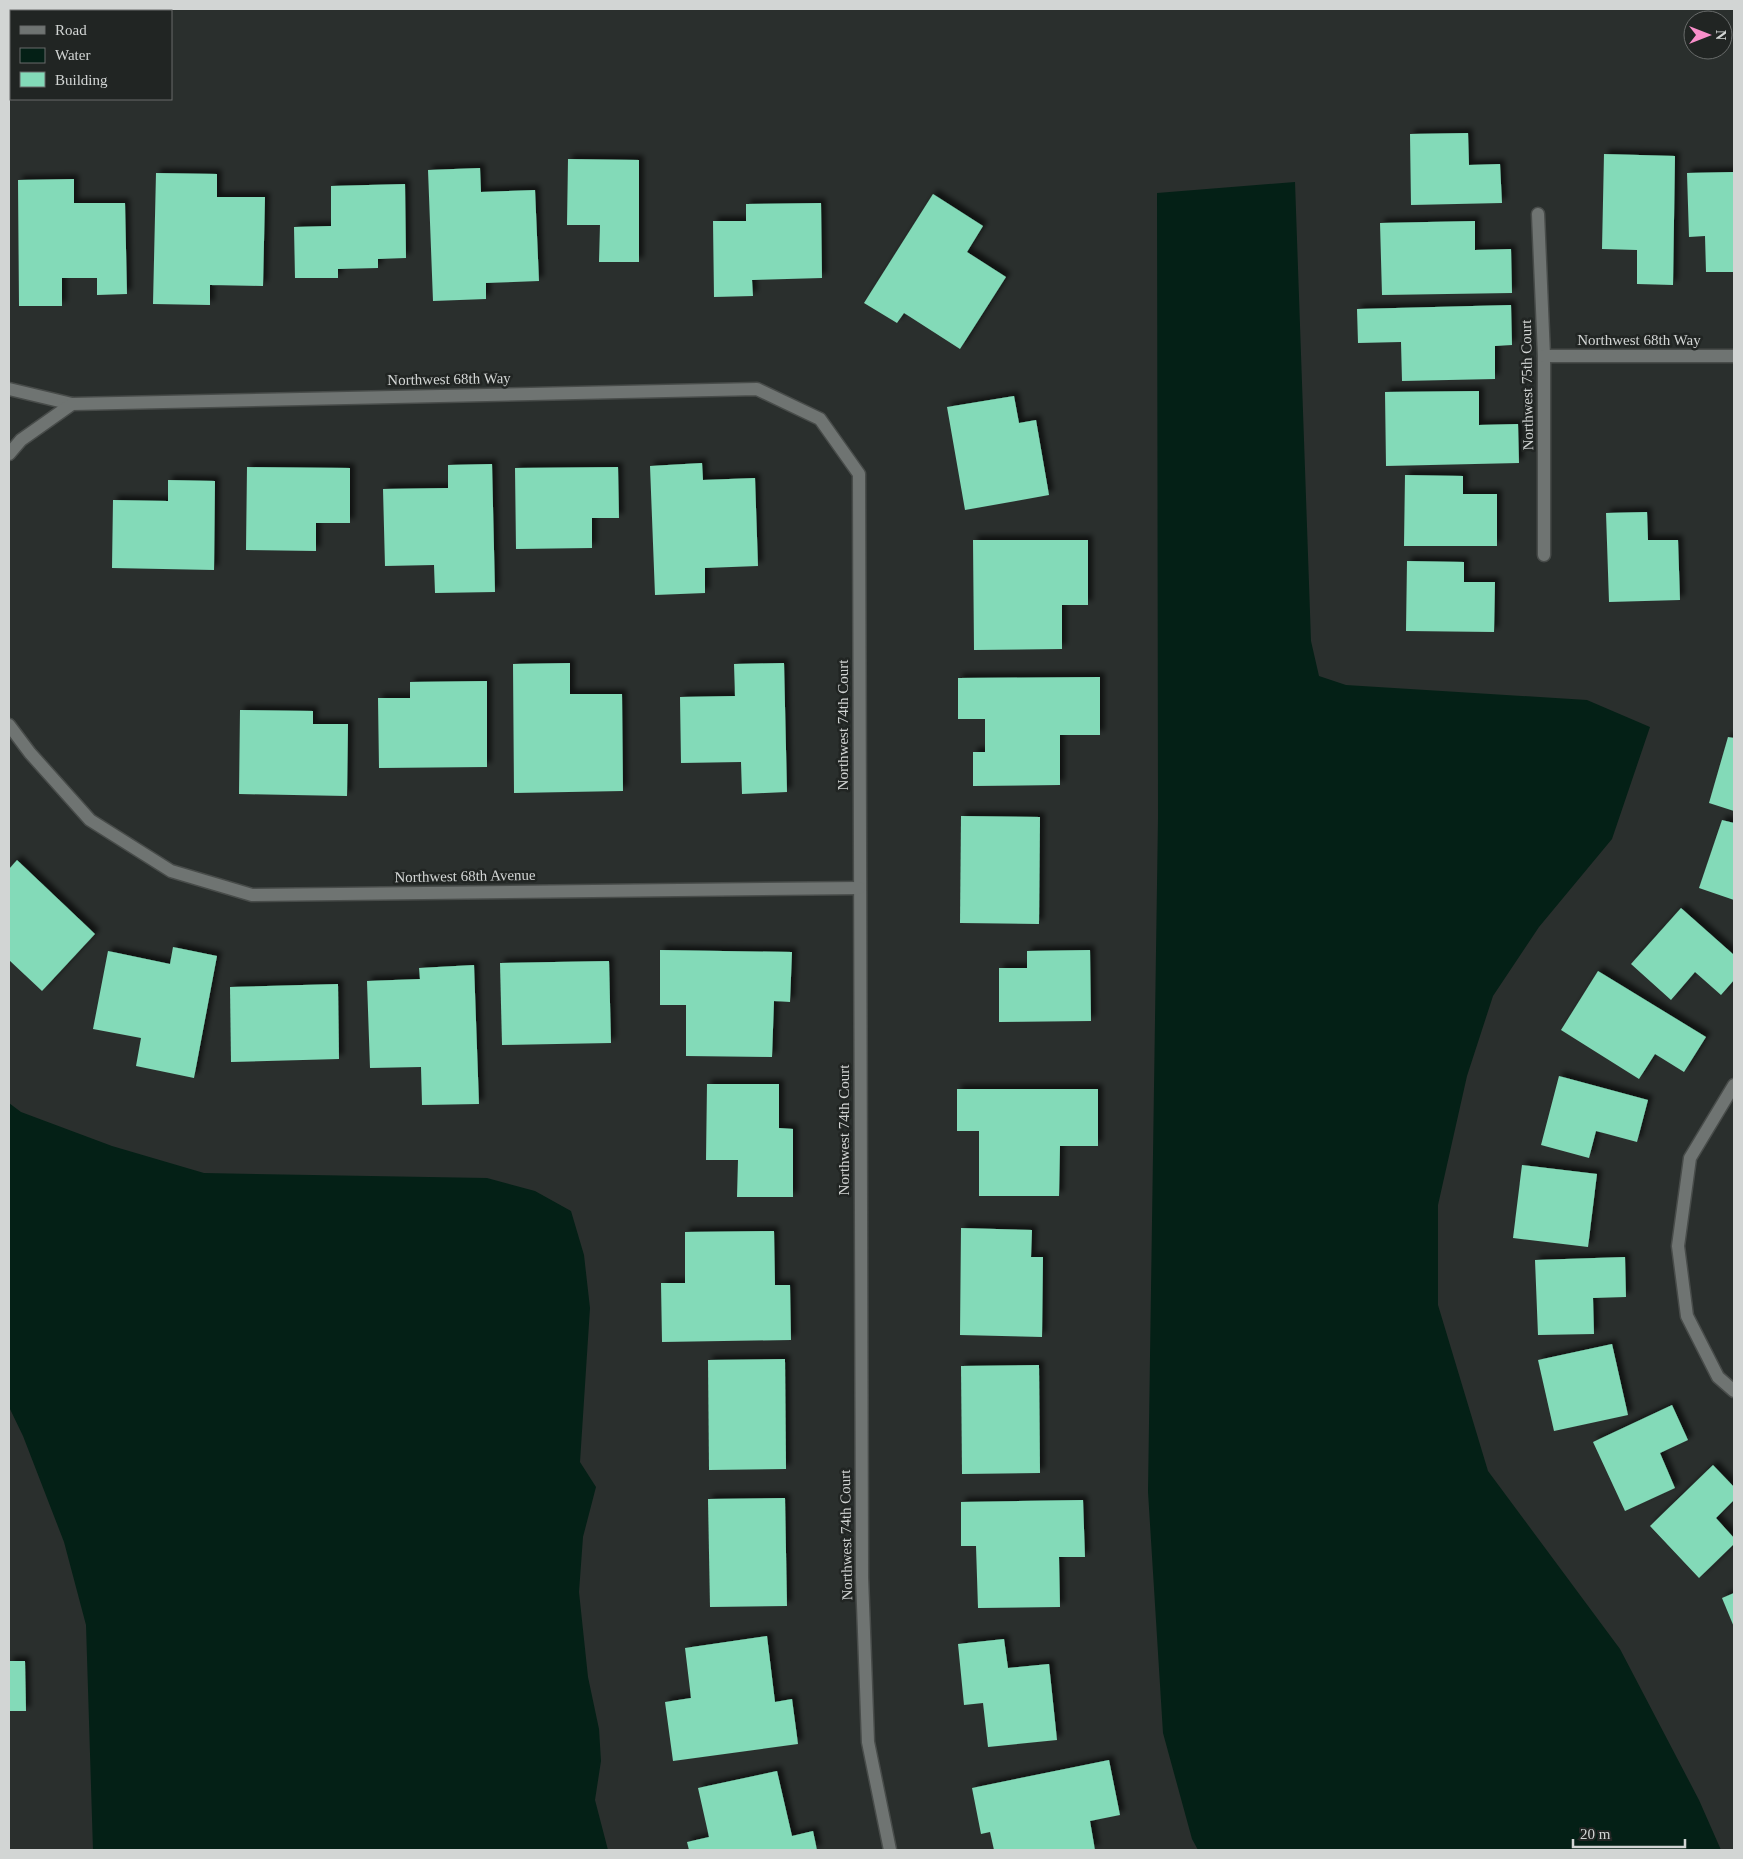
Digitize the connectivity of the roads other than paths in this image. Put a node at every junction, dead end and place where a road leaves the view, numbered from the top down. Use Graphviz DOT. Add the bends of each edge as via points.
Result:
graph roads {
  1 [pos="1538,214"];
  2 [pos="1544,356"];
  3 [pos="1734,356"];
  4 [pos="9,389"];
  5 [pos="72,404"];
  6 [pos="820,419"];
  7 [pos="9,454"];
  8 [pos="1544,555"];
  9 [pos="9,725"];
  10 [pos="859,888"];
  11 [pos="1734,1085"];
  12 [pos="1734,1391"];
  13 [pos="890,1850"];
  1 -- 2 [label="street, Northwest 75th Court"];
  2 -- 3 [label="street, Northwest 68th Way"];
  2 -- 8 [label="street, Northwest 75th Court"];
  4 -- 5 [label="street, Northwest 68th Way"];
  5 -- 6 [label="street, Northwest 68th Way" via="757,389"];
  5 -- 7 [label="street" via="21,440"];
  6 -- 10 [label="street, Northwest 74th Court" via="859,474"];
  9 -- 10 [label="street, Northwest 68th Avenue" via="90,820 171,870 252,895"];
  10 -- 13 [label="street, Northwest 74th Court" via="863,1606 868,1742"];
  11 -- 12 [label="street" via="1690,1158 1678,1246 1687,1316 1718,1377"];
}
